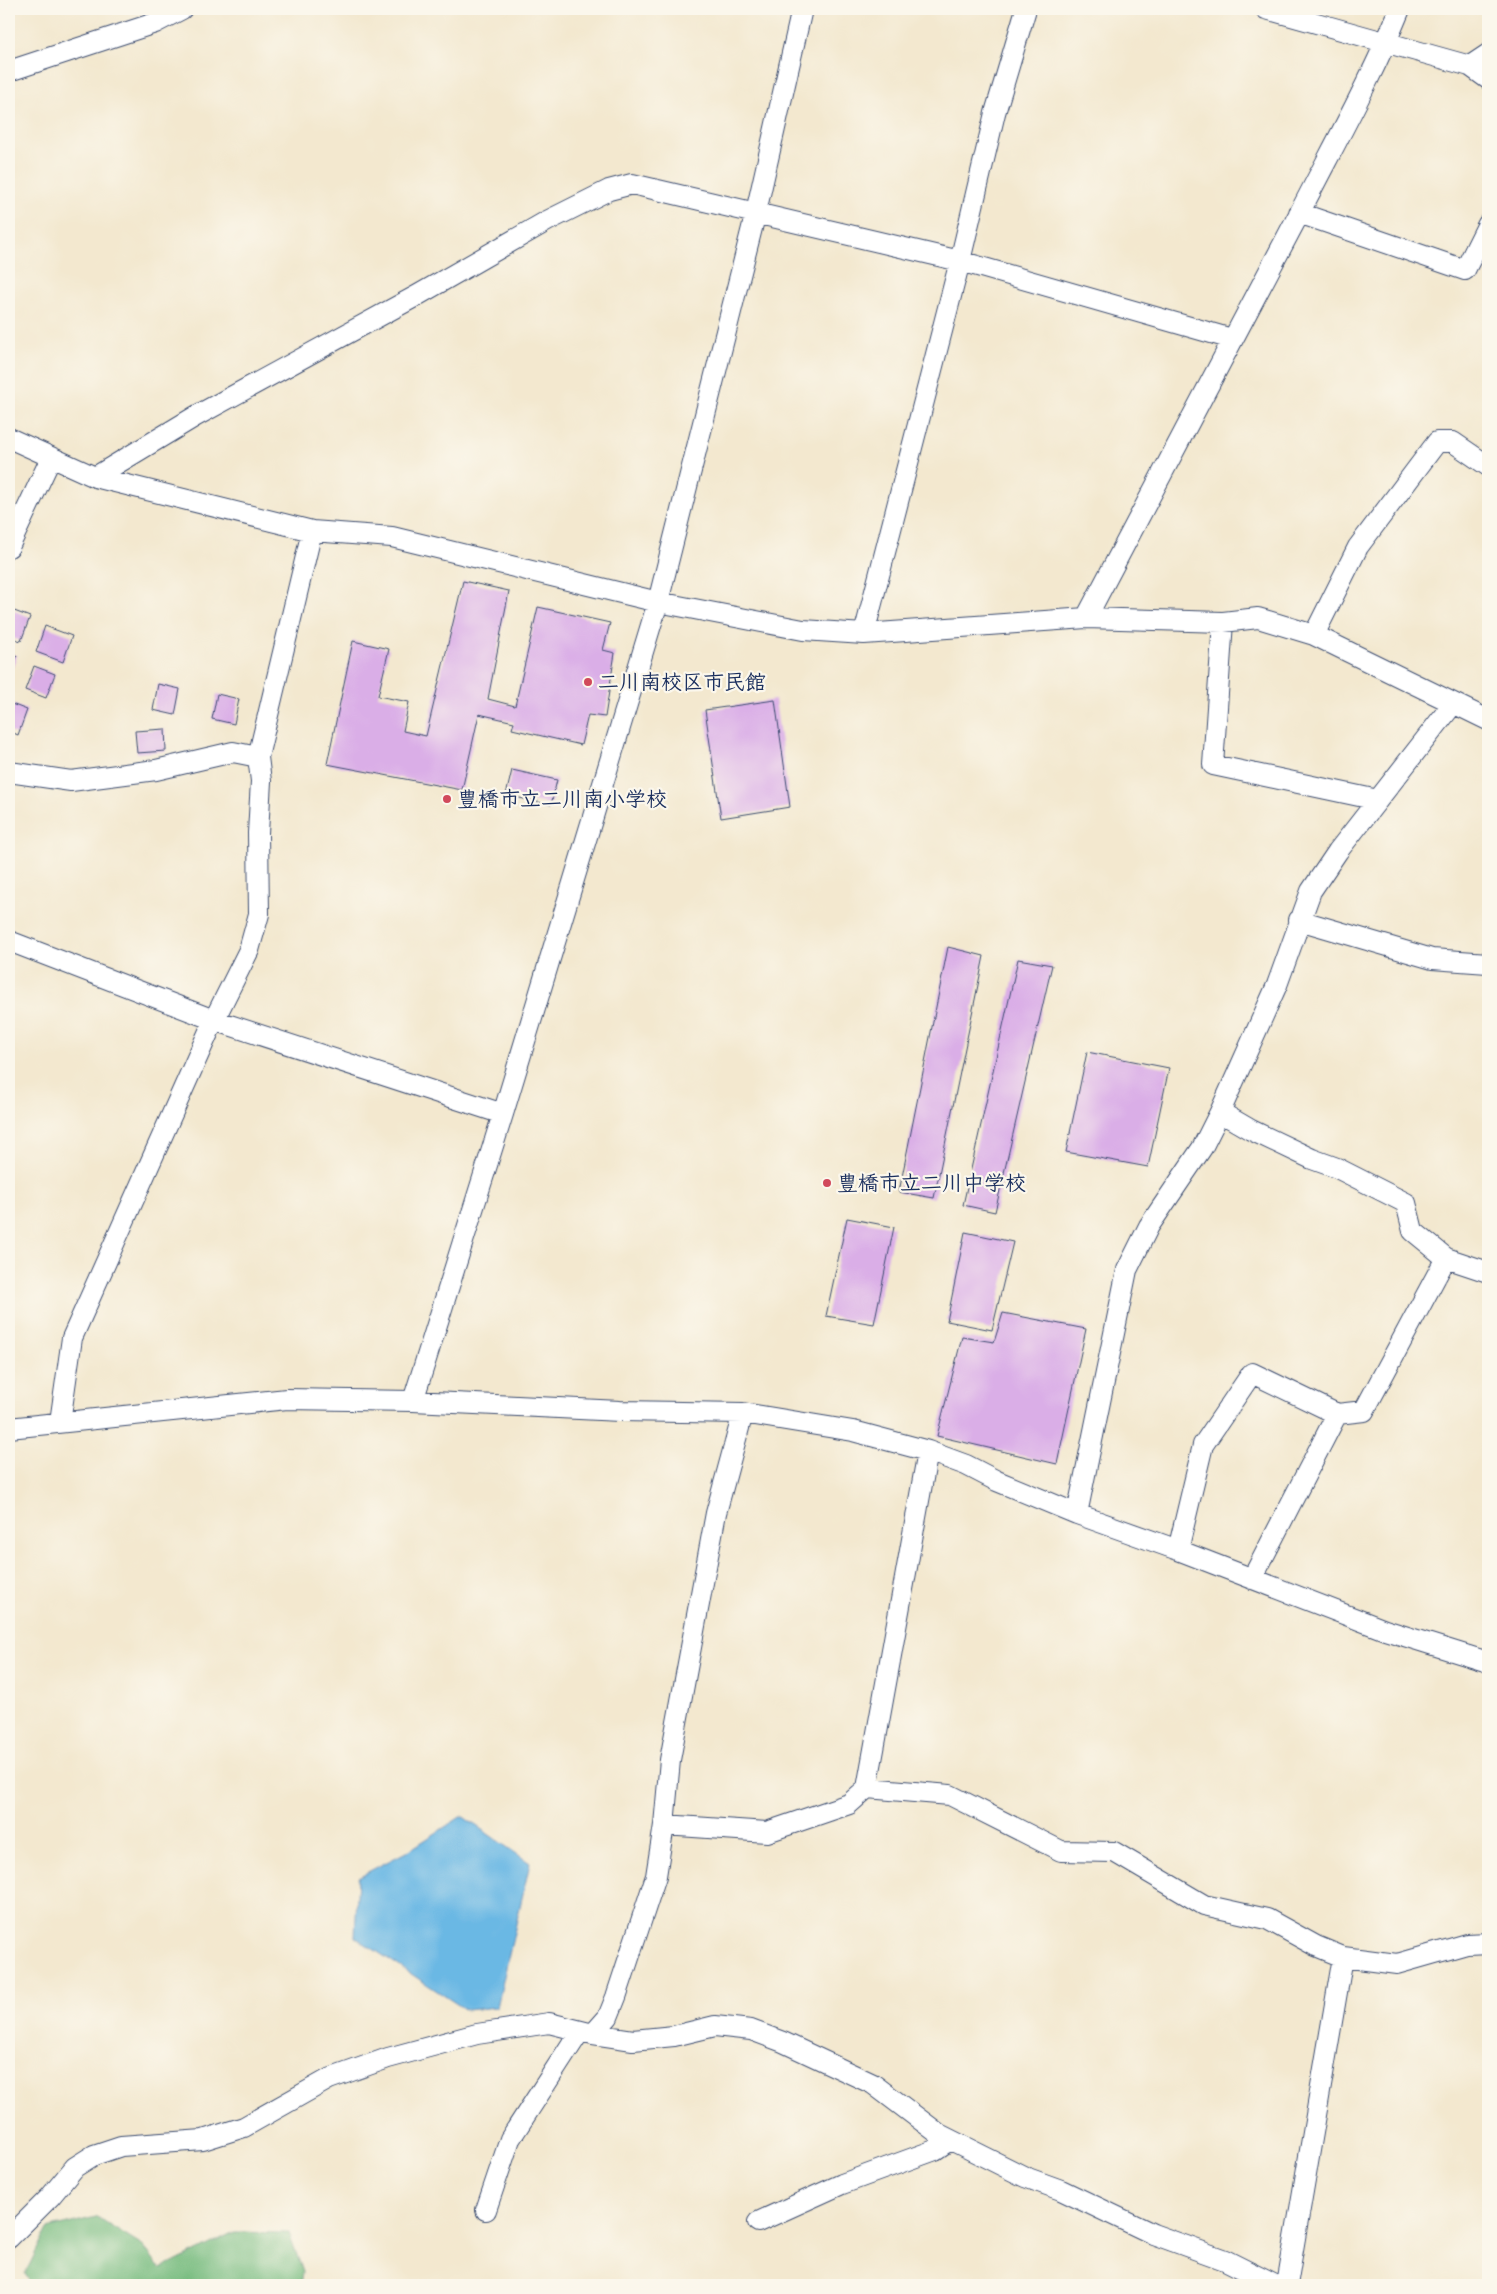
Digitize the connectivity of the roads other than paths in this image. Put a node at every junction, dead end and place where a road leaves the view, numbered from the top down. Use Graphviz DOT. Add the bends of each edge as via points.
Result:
graph roads {
  1 [pos="182,9"];
  2 [pos="802,9"];
  3 [pos="1026,9"];
  4 [pos="1266,9"];
  5 [pos="1400,9"];
  6 [pos="151,16"];
  7 [pos="1387,41"];
  8 [pos="1488,54"];
  9 [pos="1470,66"];
  10 [pos="9,71"];
  11 [pos="1488,78"];
  12 [pos="756,212"];
  13 [pos="1299,213"];
  14 [pos="1488,224"];
  15 [pos="960,261"];
  16 [pos="1232,339"];
  17 [pos="9,438"];
  18 [pos="51,458"];
  19 [pos="1488,466"];
  20 [pos="95,476"];
  21 [pos="312,531"];
  22 [pos="9,547"];
  23 [pos="658,602"];
  24 [pos="1086,618"];
  25 [pos="1223,622"];
  26 [pos="864,634"];
  27 [pos="1314,636"];
  28 [pos="1453,704"];
  29 [pos="1488,720"];
  30 [pos="258,757"];
  31 [pos="9,772"];
  32 [pos="1378,800"];
  33 [pos="1299,920"];
  34 [pos="9,941"];
  35 [pos="1488,963"];
  36 [pos="214,1020"];
  37 [pos="1220,1112"];
  38 [pos="503,1114"];
  39 [pos="1446,1258"];
  40 [pos="1488,1272"];
  41 [pos="413,1401"];
  42 [pos="743,1413"];
  43 [pos="1337,1414"];
  44 [pos="60,1422"];
  45 [pos="9,1428"];
  46 [pos="928,1451"];
  47 [pos="1077,1514"];
  48 [pos="1178,1550"];
  49 [pos="1252,1579"];
  50 [pos="1488,1662"];
  51 [pos="867,1788"];
  52 [pos="664,1825"];
  53 [pos="1488,1943"];
  54 [pos="1343,1957"];
  55 [pos="587,2032"];
  56 [pos="950,2140"];
  57 [pos="486,2210"];
  58 [pos="758,2222"];
  59 [pos="9,2238"];
  60 [pos="1275,2285"];
  61 [pos="1287,2285"];
  1 -- 6 [label="street"];
  2 -- 12 [label="street"];
  3 -- 15 [label="street" via="995,113"];
  4 -- 7 [label="street"];
  5 -- 7 [label="street"];
  6 -- 10 [label="street"];
  7 -- 9 [label="street"];
  7 -- 13 [label="street"];
  8 -- 9 [label="street"];
  9 -- 11 [label="street"];
  12 -- 15 [label="street"];
  12 -- 20 [label="street" via="632,184 609,190 547,221 196,416"];
  12 -- 23 [label="street"];
  13 -- 14 [label="street" via="1465,270"];
  13 -- 16 [label="street"];
  15 -- 16 [label="street"];
  15 -- 26 [label="street"];
  16 -- 24 [label="street"];
  17 -- 18 [label="street"];
  18 -- 20 [label="street"];
  18 -- 22 [label="street"];
  19 -- 27 [label="street" via="1453,442 1436,442 1358,547"];
  20 -- 21 [label="street"];
  21 -- 23 [label="street" via="392,537"];
  21 -- 30 [label="street"];
  23 -- 26 [label="street" via="804,630"];
  23 -- 38 [label="street"];
  24 -- 25 [label="street"];
  24 -- 26 [label="street"];
  25 -- 27 [label="street" via="1258,618"];
  25 -- 32 [label="street" via="1213,765"];
  27 -- 28 [label="street"];
  28 -- 29 [label="street"];
  28 -- 32 [label="street"];
  30 -- 31 [label="street" via="233,752 156,770 72,781"];
  30 -- 36 [label="street" via="259,914 249,950"];
  32 -- 33 [label="street" via="1311,892"];
  33 -- 35 [label="street" via="1432,960"];
  33 -- 37 [label="street" via="1277,985"];
  34 -- 36 [label="street"];
  36 -- 38 [label="street"];
  36 -- 44 [label="street" via="72,1338"];
  37 -- 39 [label="street" via="1251,1130 1406,1202 1412,1231"];
  37 -- 47 [label="street" via="1202,1148 1149,1226 1127,1270"];
  38 -- 41 [label="street"];
  39 -- 40 [label="street"];
  39 -- 43 [label="street" via="1364,1411"];
  41 -- 42 [label="street"];
  41 -- 44 [label="street" via="287,1399"];
  42 -- 46 [label="street" via="853,1431"];
  42 -- 52 [label="street" via="716,1513 670,1760"];
  43 -- 48 [label="street" via="1252,1373 1203,1445"];
  43 -- 49 [label="street"];
  44 -- 45 [label="street"];
  46 -- 47 [label="street"];
  46 -- 51 [label="street"];
  47 -- 48 [label="street"];
  48 -- 49 [label="street"];
  49 -- 50 [label="street" via="1385,1630"];
  51 -- 52 [label="street" via="849,1804 767,1832"];
  51 -- 54 [label="street" via="950,1795 1061,1851 1114,1852 1204,1905 1267,1919"];
  52 -- 55 [label="street" via="656,1876 616,1997 608,2017"];
  53 -- 54 [label="street" via="1467,1944 1397,1964"];
  54 -- 61 [label="street"];
  55 -- 56 [label="street" via="633,2040 674,2036 716,2026 751,2030 873,2084"];
  55 -- 57 [label="street" via="510,2139"];
  55 -- 59 [label="street" via="549,2023 477,2034 388,2058 329,2079 244,2126 203,2140 121,2146 94,2155 75,2167"];
  56 -- 58 [label="street" via="936,2150 842,2184"];
  56 -- 60 [label="street" via="1025,2177 1061,2190 1153,2234 1225,2260"];
}
